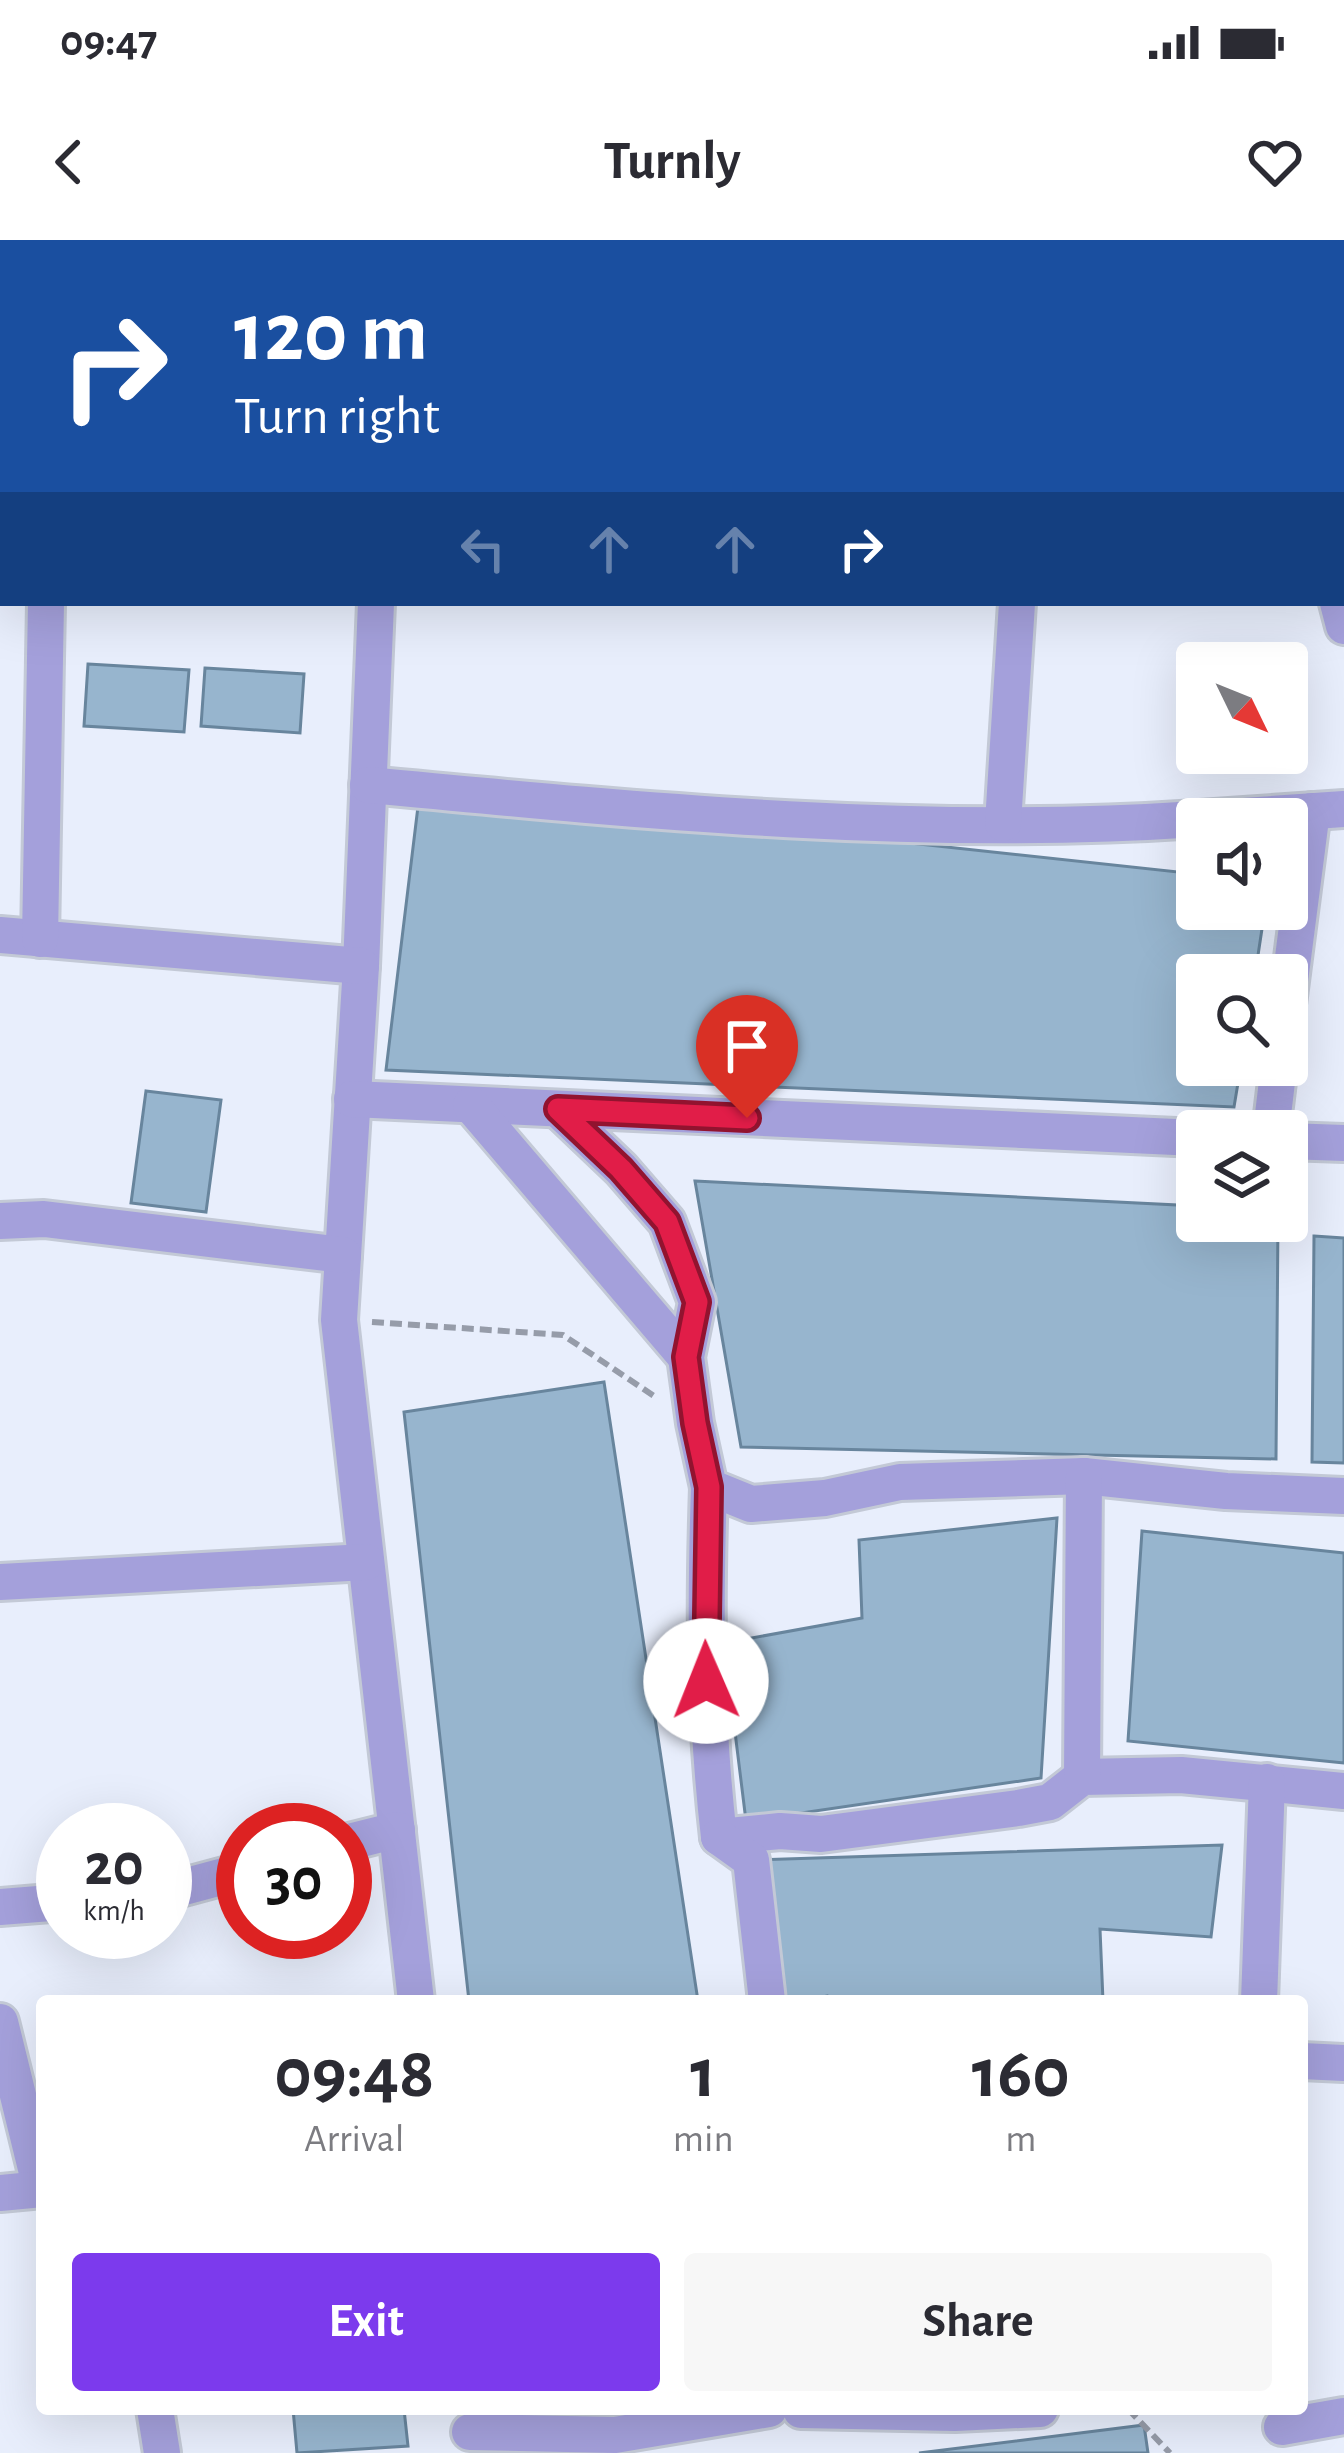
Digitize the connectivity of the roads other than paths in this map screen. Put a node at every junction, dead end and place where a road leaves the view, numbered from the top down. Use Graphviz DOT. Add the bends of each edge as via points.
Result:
graph roads {
  1 [pos="46,606"];
  2 [pos="376,606"];
  3 [pos="1017,606"];
  4 [pos="368,785"];
  5 [pos="1328,810"];
  6 [pos="1176,820"];
  7 [pos="1004,823"];
  8 [pos="0,935"];
  9 [pos="40,939"];
  10 [pos="1298,954"];
  11 [pos="361,966"];
  12 [pos="352,1099"];
  13 [pos="471,1105"];
  14 [pos="558,1109"];
  15 [pos="1176,1137"];
  16 [pos="1308,1142"];
  17 [pos="1344,1143"];
  18 [pos="0,1221"];
  19 [pos="343,1255"];
  20 [pos="686,1357"];
  21 [pos="1084,1476"];
  22 [pos="709,1487"];
  23 [pos="1344,1496"];
  24 [pos="366,1562"];
  25 [pos="0,1582"];
  26 [pos="1082,1777"];
  27 [pos="1267,1782"];
  28 [pos="1344,1791"];
  29 [pos="397,1829"];
  30 [pos="372,1836"];
  31 [pos="719,1837"];
  32 [pos="36,1904"];
  33 [pos="0,1907"];
  34 [pos="415,1995"];
  35 [pos="766,1995"];
  36 [pos="1259,1995"];
  37 [pos="0,2022"];
  38 [pos="1308,2061"];
  39 [pos="1344,2063"];
  40 [pos="36,2169"];
  41 [pos="36,2190"];
  42 [pos="0,2194"];
  43 [pos="156,2415"];
  44 [pos="742,2415"];
  45 [pos="1344,2416"];
  46 [pos="1280,2430"];
  47 [pos="470,2431"];
  48 [pos="611,2444"];
  49 [pos="161,2453"];
  1 -- 9 [label="street"];
  2 -- 4 [label="street"];
  3 -- 7 [label="street"];
  4 -- 7 [label="street" via="761,819"];
  4 -- 11 [label="street"];
  5 -- 10 [label="street"];
  6 -- 7 [label="street"];
  8 -- 9 [label="street"];
  9 -- 11 [label="street"];
  11 -- 12 [label="street"];
  12 -- 13 [label="street"];
  12 -- 19 [label="street"];
  13 -- 14 [label="street"];
  13 -- 20 [label="street"];
  14 -- 15 [label="street"];
  14 -- 20 [label="street" via="667,1222 697,1302"];
  16 -- 17 [label="street"];
  18 -- 19 [label="street" via="44,1219"];
  19 -- 24 [label="street" via="339,1320"];
  20 -- 22 [label="street"];
  21 -- 22 [label="street" via="900,1482 751,1504"];
  21 -- 23 [label="street"];
  21 -- 26 [label="street"];
  22 -- 31 [label="street" via="704,1648"];
  24 -- 25 [label="street"];
  24 -- 29 [label="street"];
  26 -- 27 [label="street"];
  26 -- 31 [label="street" via="1050,1802 1018,1808 821,1834"];
  27 -- 28 [label="street"];
  27 -- 36 [label="street"];
  29 -- 30 [label="street"];
  29 -- 34 [label="street"];
  31 -- 35 [label="street" via="751,1860"];
  32 -- 33 [label="street"];
  37 -- 40 [label="street"];
  38 -- 39 [label="street"];
  41 -- 42 [label="street"];
  43 -- 49 [label="street"];
  44 -- 48 [label="street"];
  45 -- 46 [label="street"];
  47 -- 48 [label="street"];
}
